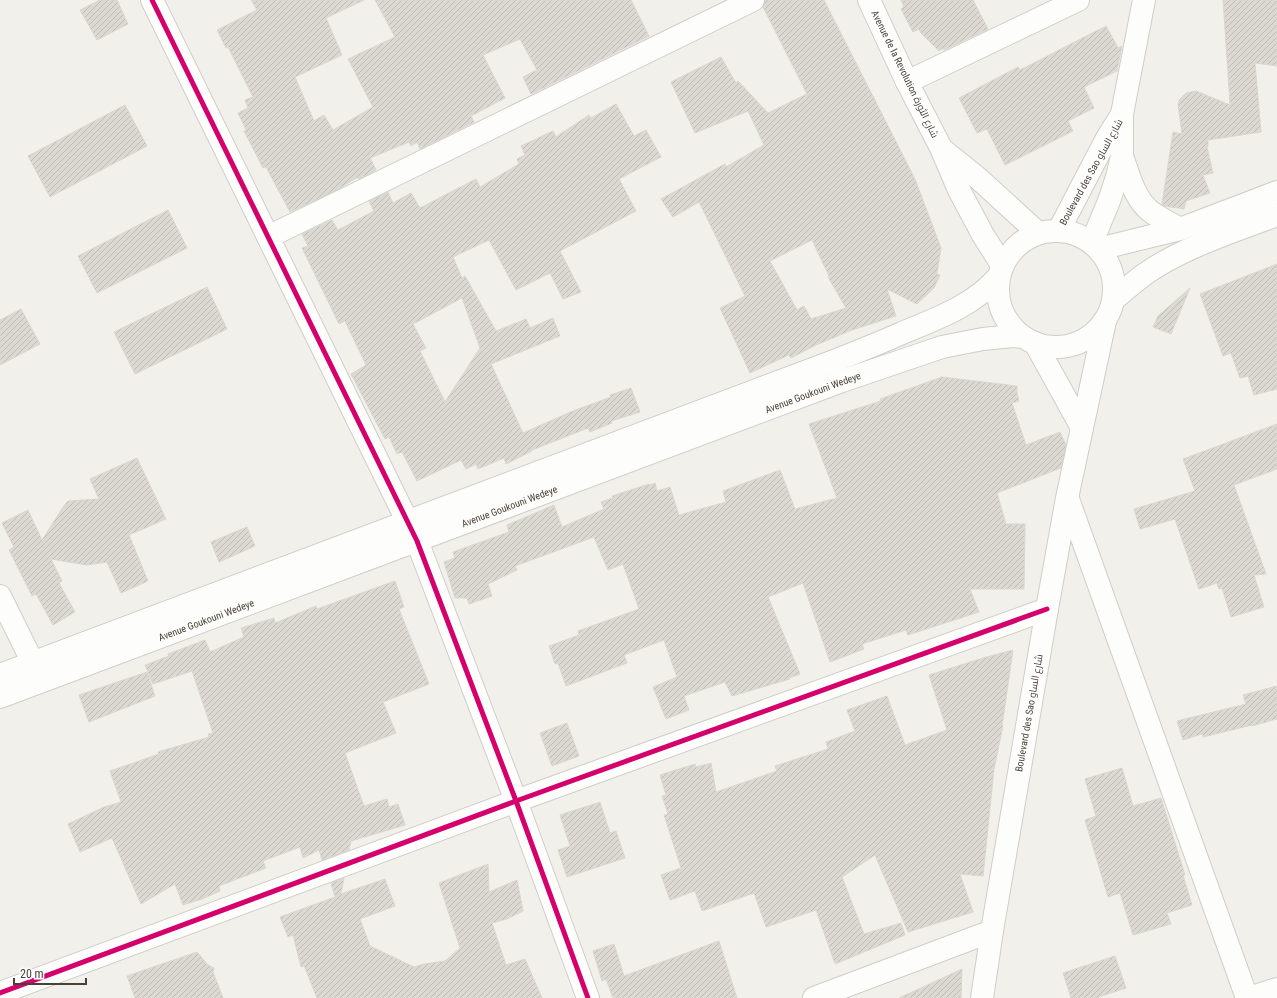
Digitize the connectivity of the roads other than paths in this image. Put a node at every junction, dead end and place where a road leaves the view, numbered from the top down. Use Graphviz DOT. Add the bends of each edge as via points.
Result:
graph roads {
  1 [pos="152,0"];
  2 [pos="753,0"];
  3 [pos="869,0"];
  4 [pos="1078,0"];
  5 [pos="1144,0"];
  6 [pos="907,82"];
  7 [pos="1122,114"];
  8 [pos="941,148"];
  9 [pos="1122,156"];
  10 [pos="1277,192"];
  11 [pos="1277,215"];
  12 [pos="1180,229"];
  13 [pos="1049,232"];
  14 [pos="268,237"];
  15 [pos="1096,246"];
  16 [pos="1000,271"];
  17 [pos="1114,300"];
  18 [pos="1104,321"];
  19 [pos="1029,340"];
  20 [pos="1082,428"];
  21 [pos="1067,498"];
  22 [pos="412,531"];
  23 [pos="0,596"];
  24 [pos="1047,609"];
  25 [pos="33,663"];
  26 [pos="0,675"];
  27 [pos="0,697"];
  28 [pos="516,800"];
  29 [pos="992,931"];
  30 [pos="1277,989"];
  31 [pos="0,993"];
  32 [pos="588,998"];
  33 [pos="814,998"];
  34 [pos="982,998"];
  35 [pos="1248,998"];
  1 -- 14 [label="street"];
  2 -- 14 [label="street"];
  3 -- 6 [label="street, Avenue de la Revolution شارع الثورة"];
  4 -- 6 [label="street"];
  5 -- 7 [label="street, Boulevard des Sao شارع الساو"];
  6 -- 8 [label="street, Avenue de la Revolution شارع الثورة"];
  7 -- 9 [label="street, Boulevard des Sao شارع الساو"];
  7 -- 13 [label="street, Boulevard des Sao شارع الساو"];
  8 -- 13 [label="street, Avenue de la Revolution شارع الثورة"];
  8 -- 16 [label="street, Avenue de la Revolution شارع الثورة"];
  9 -- 12 [label="street" via="1132,184 1144,205"];
  9 -- 15 [label="street, Boulevard des Sao شارع الساو"];
  10 -- 12 [label="street"];
  11 -- 17 [label="street" via="1182,253 1145,274"];
  12 -- 15 [label="street"];
  13 -- 15 [label="street" via="1076,234"];
  13 -- 16 [label="street" via="1023,240 1011,251"];
  14 -- 22 [label="street"];
  15 -- 17 [label="street" via="1107,260 1112,272"];
  16 -- 19 [label="street" via="997,290 1004,317 1012,328"];
  16 -- 22 [label="street, Avenue Goukouni Wedeye" via="990,287 937,319"];
  17 -- 18 [label="street"];
  18 -- 19 [label="street" via="1091,336 1074,344 1054,347"];
  18 -- 20 [label="street, Boulevard des Sao شارع الساو"];
  19 -- 20 [label="street"];
  19 -- 22 [label="street, Avenue Goukouni Wedeye" via="1013,336 942,347"];
  20 -- 21 [label="street, Boulevard des Sao شارع الساو"];
  21 -- 24 [label="street, Boulevard des Sao شارع الساو"];
  21 -- 35 [label="street"];
  22 -- 25 [label="street, Avenue Goukouni Wedeye"];
  22 -- 27 [label="street, Avenue Goukouni Wedeye"];
  22 -- 28 [label="street"];
  23 -- 25 [label="street"];
  24 -- 28 [label="street"];
  24 -- 29 [label="street, Boulevard des Sao شارع الساو"];
  25 -- 26 [label="street, Avenue Goukouni Wedeye"];
  28 -- 31 [label="street"];
  28 -- 32 [label="street"];
  29 -- 33 [label="street"];
  29 -- 34 [label="street, Boulevard des Sao شارع الساو"];
  30 -- 35 [label="street"];
}
